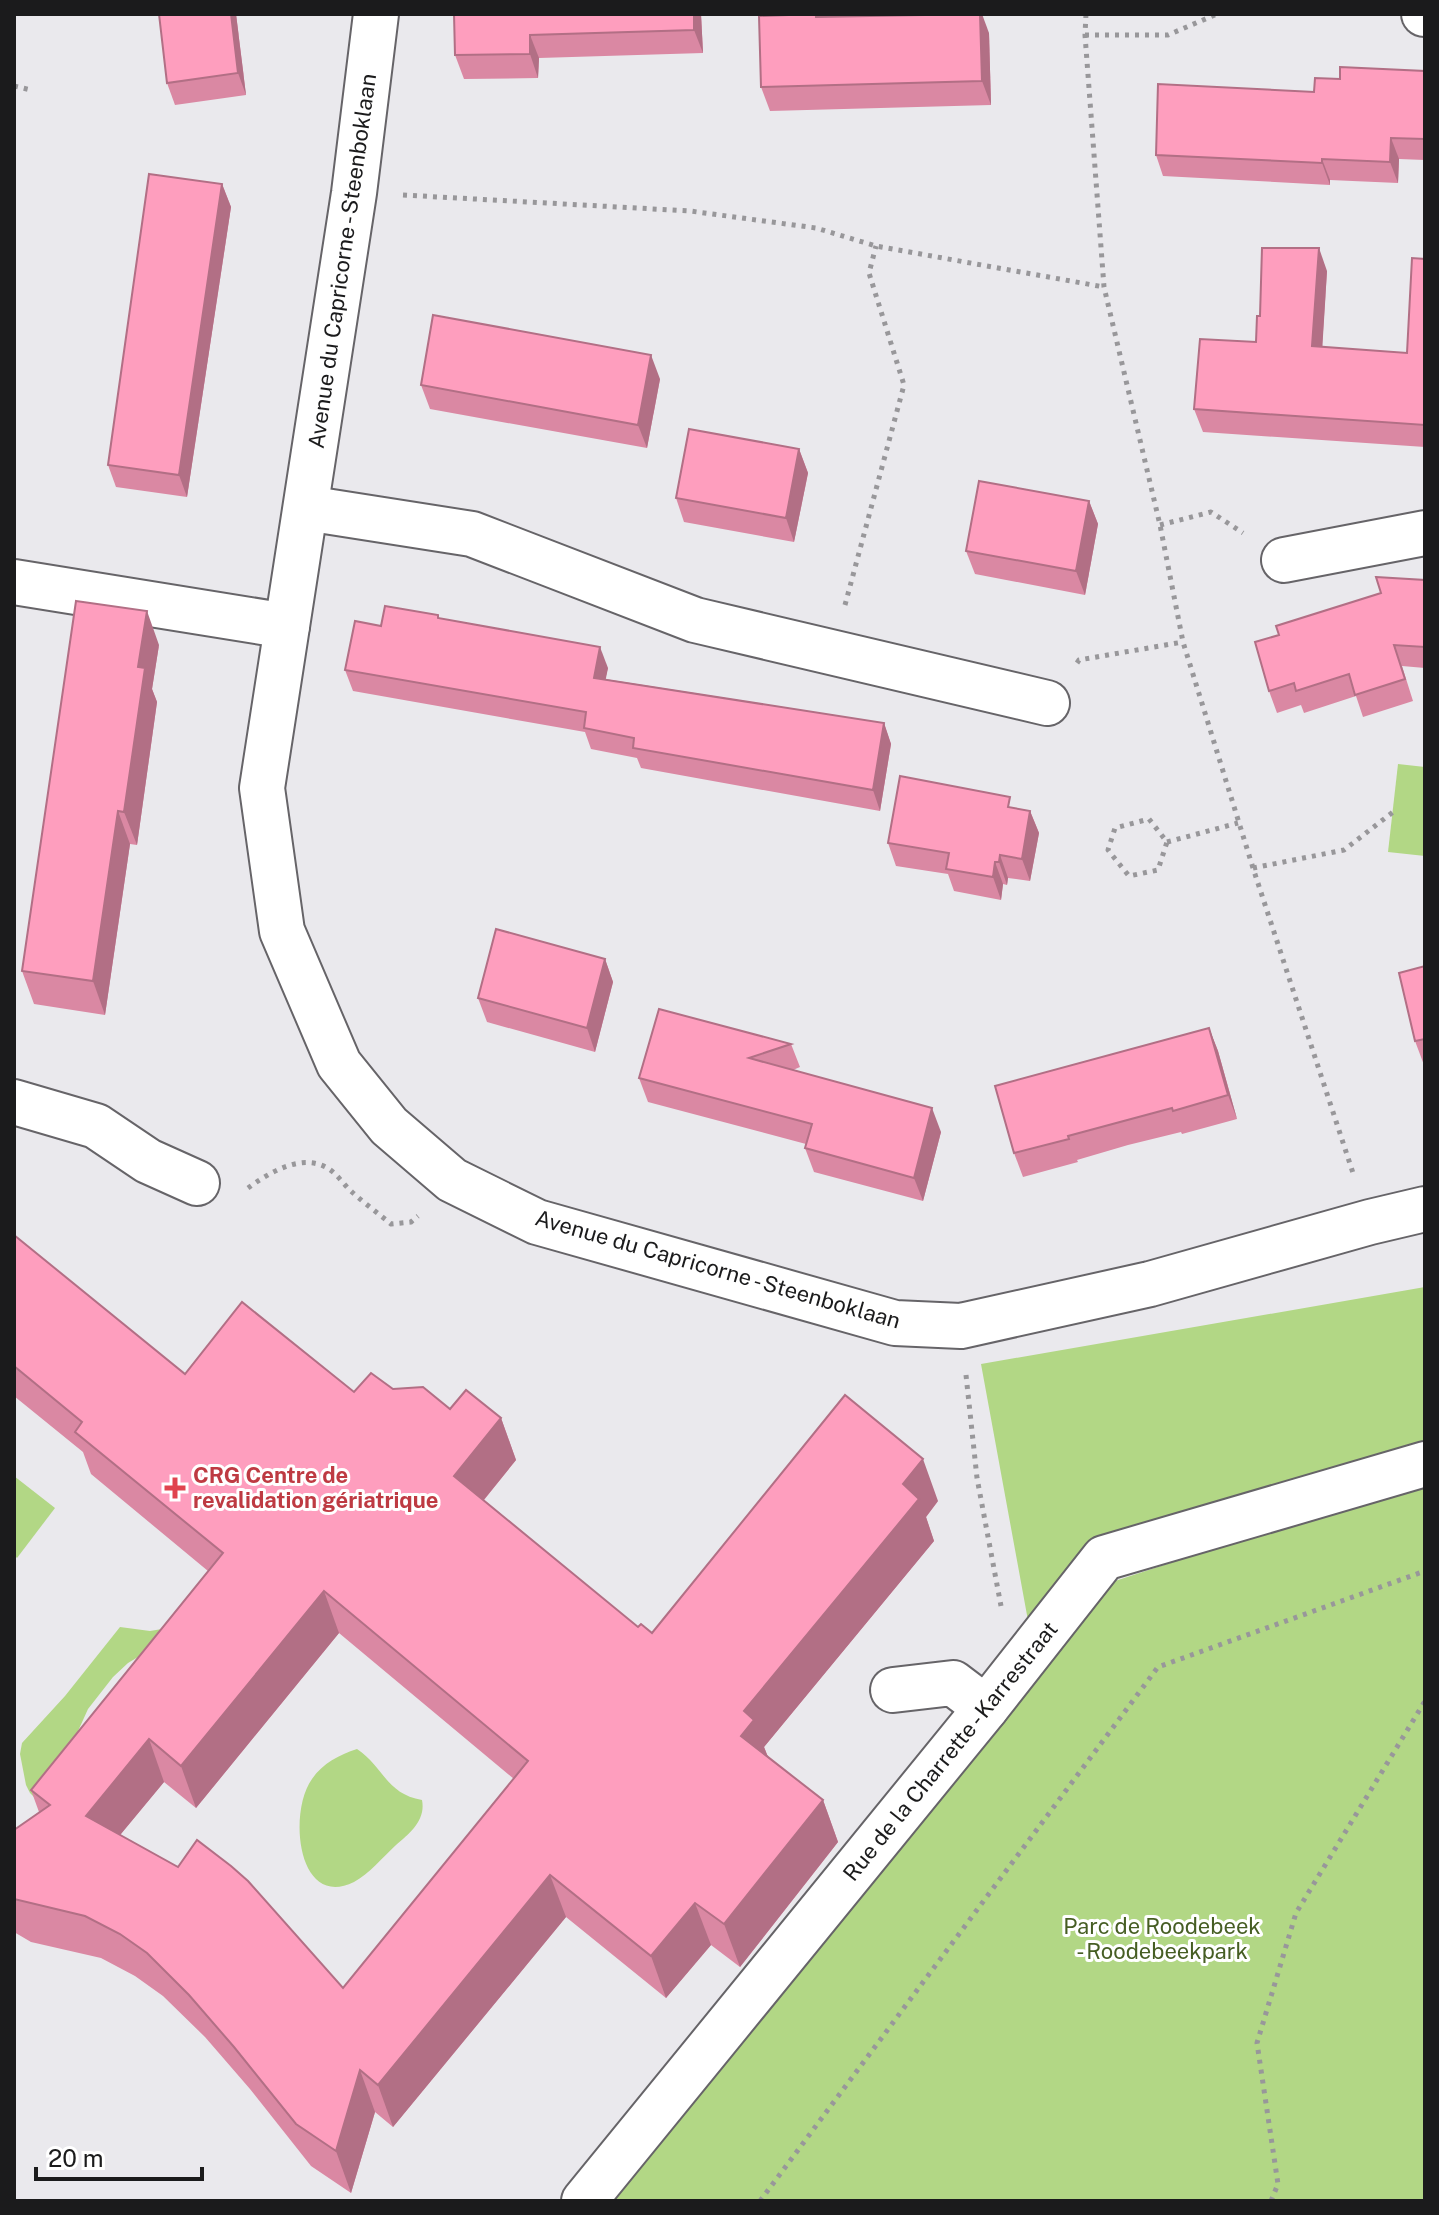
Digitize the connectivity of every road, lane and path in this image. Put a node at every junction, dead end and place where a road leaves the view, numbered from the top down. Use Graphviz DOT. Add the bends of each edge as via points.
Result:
graph roads {
  1 [pos="376,14"];
  2 [pos="1086,14"];
  3 [pos="1217,14"];
  4 [pos="1085,35"];
  5 [pos="14,86"];
  6 [pos="31,90"];
  7 [pos="354,193"];
  8 [pos="876,246"];
  9 [pos="1104,287"];
  10 [pos="306,508"];
  11 [pos="1160,525"];
  12 [pos="1425,533"];
  13 [pos="1284,560"];
  14 [pos="14,582"];
  15 [pos="287,626"];
  16 [pos="1183,642"];
  17 [pos="832,653"];
  18 [pos="1047,703"];
  19 [pos="1393,812"];
  20 [pos="1238,823"];
  21 [pos="1167,842"];
  22 [pos="1253,868"];
  23 [pos="14,1102"];
  24 [pos="452,1180"];
  25 [pos="197,1183"];
  26 [pos="1425,1209"];
  27 [pos="1370,1222"];
  28 [pos="961,1326"];
  29 [pos="1425,1464"];
  30 [pos="1425,1571"];
  31 [pos="1014,1673"];
  32 [pos="893,1690"];
  33 [pos="1425,1701"];
  34 [pos="986,1708"];
  35 [pos="584,2201"];
  36 [pos="760,2201"];
  37 [pos="1271,2201"];
  1 -- 7 [label="street, Avenue du Capricorne - Steenboklaan"];
  2 -- 4 [label="path"];
  3 -- 4 [label="path" via="1168,35"];
  4 -- 9 [label="path"];
  5 -- 6 [label="path"];
  7 -- 8 [label="path" via="690,211 816,228"];
  7 -- 10 [label="street, Avenue du Capricorne - Steenboklaan"];
  8 -- 9 [label="path"];
  8 -- 17 [label="path" via="869,273 904,385"];
  9 -- 11 [label="path"];
  10 -- 15 [label="street, Avenue du Capricorne - Steenboklaan"];
  10 -- 17 [label="street" via="472,534 695,620"];
  11 -- 13 [label="path" via="1211,512"];
  11 -- 16 [label="path"];
  12 -- 13 [label="street"];
  14 -- 15 [label="street"];
  15 -- 24 [label="street, Avenue du Capricorne - Steenboklaan" via="262,788 282,931 339,1064 389,1126"];
  16 -- 18 [label="path" via="1079,660"];
  16 -- 20 [label="path"];
  17 -- 18 [label="street"];
  19 -- 22 [label="path" via="1344,850"];
  20 -- 21 [label="path"];
  20 -- 22 [label="path"];
  21 -- 21 [label="path" via="1158,870 1129,876 1108,850 1115,828 1149,819"];
  22 -- 27 [label="path"];
  23 -- 25 [label="street" via="96,1126 148,1161"];
  24 -- 25 [label="path" via="411,1222 391,1224 331,1170 315,1163 299,1162 273,1172 233,1199 218,1201"];
  24 -- 28 [label="street, Avenue du Capricorne - Steenboklaan" via="537,1222 640,1252 895,1323"];
  26 -- 27 [label="street, Avenue du Capricorne - Steenboklaan"];
  27 -- 28 [label="street, Avenue du Capricorne - Steenboklaan" via="1150,1284"];
  28 -- 31 [label="path" via="977,1478"];
  29 -- 31 [label="street, Rue de la Charrette - Karrestraat" via="1104,1558"];
  30 -- 36 [label="path" via="1158,1667"];
  31 -- 34 [label="street, Rue de la Charrette - Karrestraat"];
  32 -- 34 [label="street" via="953,1683"];
  33 -- 37 [label="path" via="1296,1913 1257,2043 1278,2184"];
  34 -- 35 [label="street, Rue de la Charrette - Karrestraat"];
}
